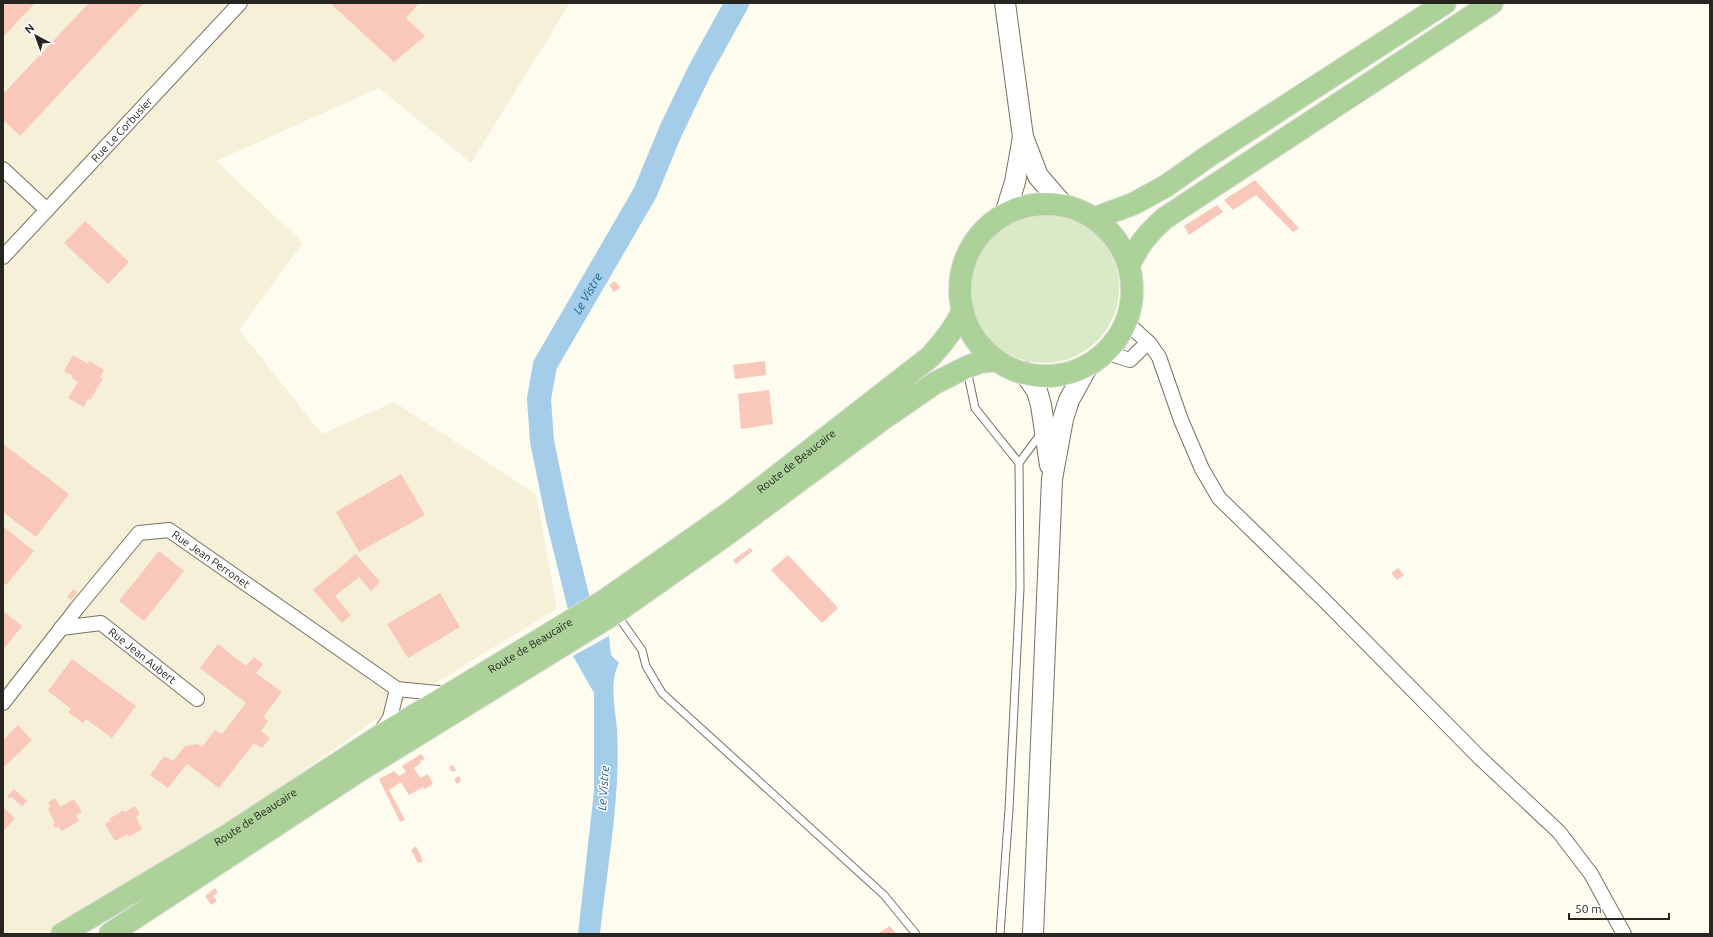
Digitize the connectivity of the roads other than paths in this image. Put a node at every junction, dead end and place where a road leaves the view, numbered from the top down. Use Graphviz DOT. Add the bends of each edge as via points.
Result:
graph roads {
  1 [pos="240,3"];
  2 [pos="1005,3"];
  3 [pos="1445,3"];
  4 [pos="1492,3"];
  5 [pos="1023,137"];
  6 [pos="3,169"];
  7 [pos="1063,205"];
  8 [pos="47,210"];
  9 [pos="1005,214"];
  10 [pos="1095,218"];
  11 [pos="3,257"];
  12 [pos="1129,265"];
  13 [pos="963,310"];
  14 [pos="1126,322"];
  15 [pos="1148,342"];
  16 [pos="1097,358"];
  17 [pos="996,360"];
  18 [pos="967,367"];
  19 [pos="1024,372"];
  20 [pos="1044,430"];
  21 [pos="1019,463"];
  22 [pos="1052,479"];
  23 [pos="615,613"];
  24 [pos="61,628"];
  25 [pos="397,689"];
  26 [pos="447,694"];
  27 [pos="197,699"];
  28 [pos="3,703"];
  29 [pos="377,738"];
  30 [pos="62,934"];
  31 [pos="110,934"];
  32 [pos="916,934"];
  33 [pos="1000,934"];
  34 [pos="1033,934"];
  35 [pos="1624,934"];
  1 -- 8 [label="street, Rue Le Corbusier"];
  2 -- 5 [label="main road"];
  3 -- 10 [label="main road" via="1166,186 1133,204"];
  4 -- 12 [label="main road" via="1165,218 1148,233"];
  5 -- 7 [label="main road" via="1038,176"];
  5 -- 9 [label="main road" via="1015,182"];
  6 -- 8 [label="street"];
  7 -- 9 [label="main road" via="1033,204"];
  7 -- 10 [label="main road"];
  8 -- 11 [label="street, Rue Le Corbusier"];
  9 -- 13 [label="main road" via="985,228 967,256 960,290"];
  10 -- 12 [label="main road" via="1116,239"];
  12 -- 14 [label="main road" via="1132,298"];
  13 -- 17 [label="main road" via="978,342"];
  13 -- 26 [label="main road, Route de Beaucaire" via="948,337 930,357 732,511 604,601"];
  14 -- 15 [label="street"];
  14 -- 16 [label="main road" via="1117,338"];
  15 -- 16 [label="street" via="1130,360"];
  15 -- 35 [label="street" via="1159,357 1184,427 1202,469 1219,498 1470,748 1559,832 1591,874"];
  16 -- 19 [label="main road" via="1075,370 1060,374"];
  16 -- 22 [label="main road" via="1069,400"];
  17 -- 18 [label="main road, Route de Beaucaire"];
  17 -- 19 [label="main road"];
  18 -- 21 [label="lane" via="975,408"];
  18 -- 23 [label="main road, Route de Beaucaire" via="935,383 880,421"];
  19 -- 20 [label="main road" via="1037,391"];
  20 -- 21 [label="lane"];
  20 -- 22 [label="main road"];
  21 -- 33 [label="lane" via="1020,588"];
  22 -- 34 [label="main road"];
  23 -- 31 [label="main road, Route de Beaucaire" via="363,768"];
  23 -- 32 [label="lane" via="642,650 646,666 662,693 884,895"];
  24 -- 25 [label="street, Rue Jean Perronet" via="139,533 169,530"];
  24 -- 27 [label="street, Rue Jean Aubert" via="101,622"];
  24 -- 28 [label="street, Rue Jean Perronet"];
  25 -- 26 [label="street, Rue Jean Perronet"];
  25 -- 29 [label="street" via="390,718"];
  26 -- 29 [label="main road, Route de Beaucaire"];
  29 -- 30 [label="main road, Route de Beaucaire" via="225,837"];
}
